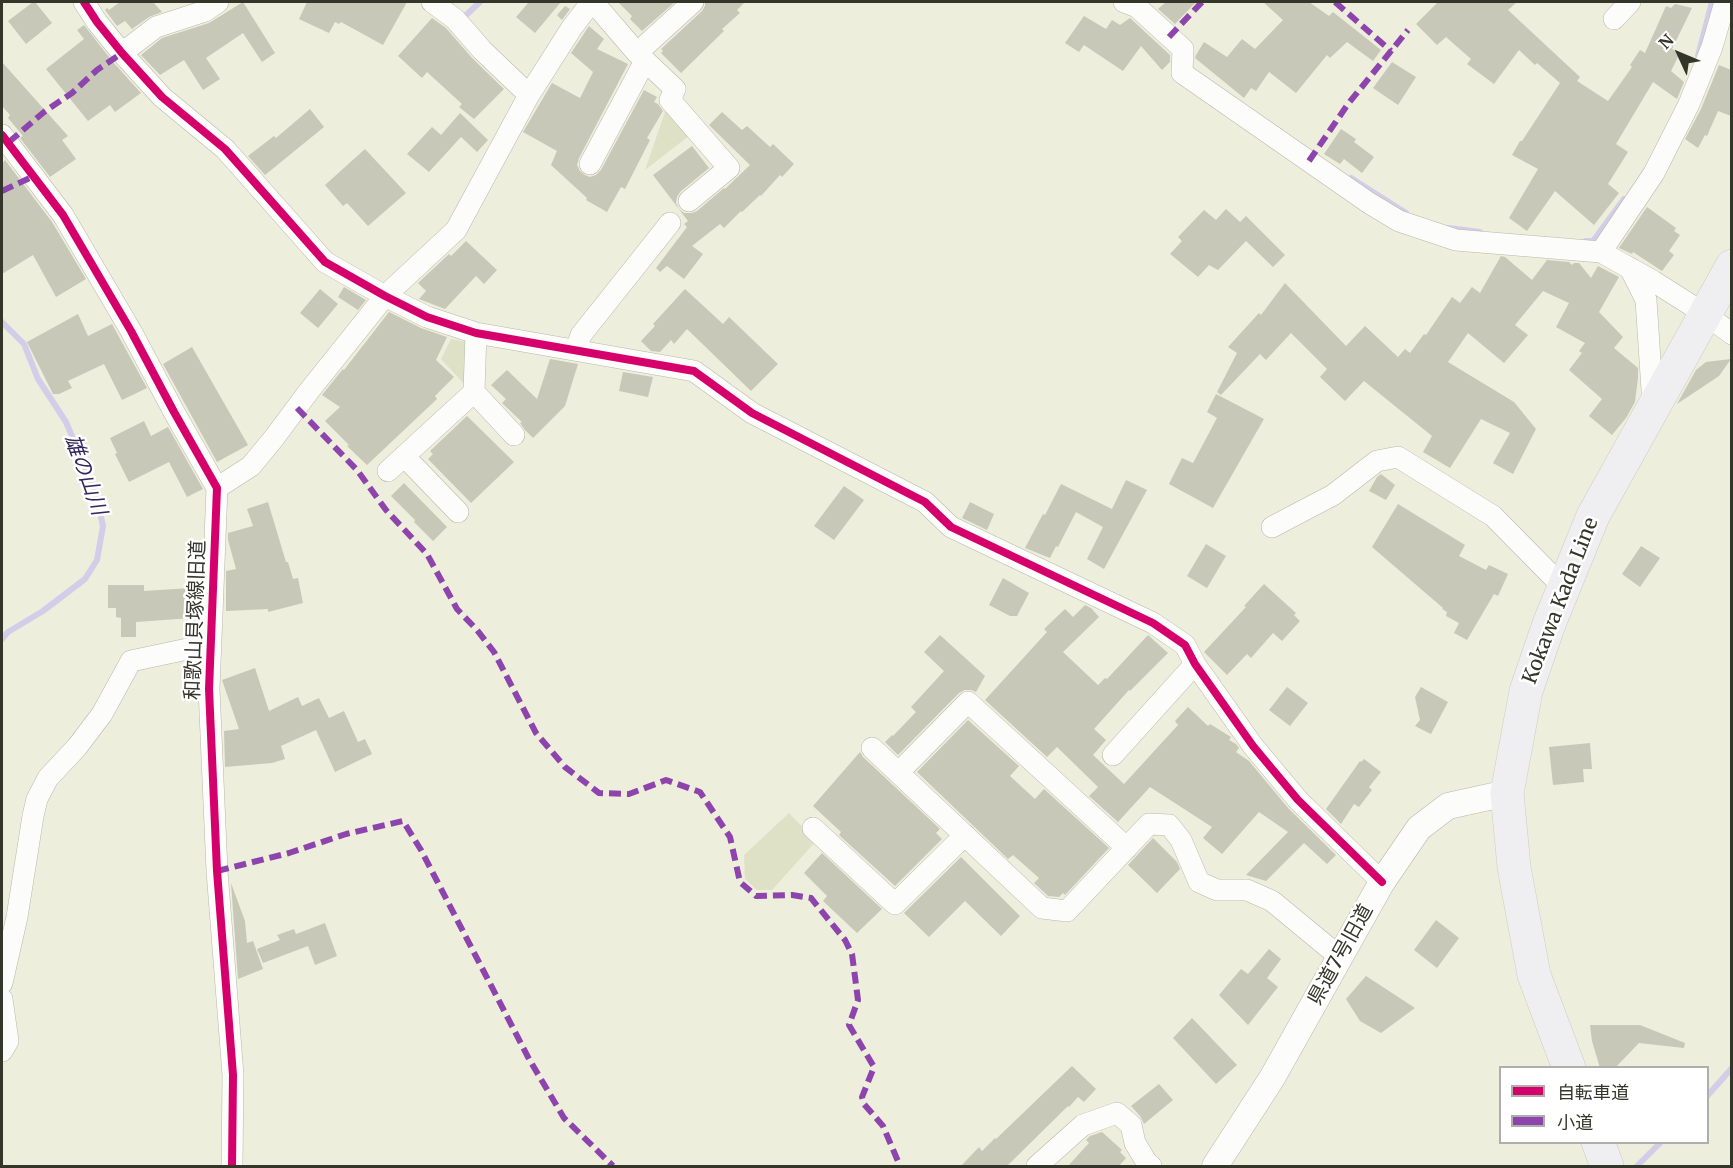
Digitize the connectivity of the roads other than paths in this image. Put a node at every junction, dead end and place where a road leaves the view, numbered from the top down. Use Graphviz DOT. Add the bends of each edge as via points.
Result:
graph roads {
  1 [pos="84,2"];
  2 [pos="218,2"];
  3 [pos="432,2"];
  4 [pos="693,2"];
  5 [pos="1124,2"];
  6 [pos="1630,2"];
  7 [pos="1725,2"];
  8 [pos="588,4"];
  9 [pos="1614,19"];
  10 [pos="122,53"];
  11 [pos="641,57"];
  12 [pos="529,95"];
  13 [pos="2,135"];
  14 [pos="590,164"];
  15 [pos="689,201"];
  16 [pos="670,223"];
  17 [pos="1601,252"];
  18 [pos="1731,266"];
  19 [pos="1630,268"];
  20 [pos="385,297"];
  21 [pos="1705,314"];
  22 [pos="476,333"];
  23 [pos="1731,334"];
  24 [pos="576,350"];
  25 [pos="474,392"];
  26 [pos="1653,408"];
  27 [pos="514,435"];
  28 [pos="404,456"];
  29 [pos="388,471"];
  30 [pos="218,488"];
  31 [pos="458,512"];
  32 [pos="1272,527"];
  33 [pos="1563,587"];
  34 [pos="211,644"];
  35 [pos="1195,664"];
  36 [pos="872,748"];
  37 [pos="1113,755"];
  38 [pos="899,772"];
  39 [pos="1507,793"];
  40 [pos="813,828"];
  41 [pos="964,835"];
  42 [pos="1127,848"];
  43 [pos="1382,882"];
  44 [pos="1341,958"];
  45 [pos="2,983"];
  46 [pos="2,999"];
  47 [pos="2,1052"];
  48 [pos="1568,1066"];
  49 [pos="1598,1144"];
  50 [pos="232,1167"];
  51 [pos="1036,1167"];
  52 [pos="1151,1167"];
  53 [pos="1215,1167"];
  54 [pos="1607,1167"];
  1 -- 10 [label="street"];
  2 -- 10 [label="street" via="205,11 156,27"];
  3 -- 12 [label="street" via="455,19"];
  4 -- 11 [label="street"];
  5 -- 17 [label="street" via="1137,7 1183,49 1182,73 1398,221 1456,240"];
  6 -- 9 [label="street"];
  7 -- 17 [label="street" via="1689,104 1654,173"];
  8 -- 11 [label="street"];
  8 -- 12 [label="street"];
  10 -- 20 [label="street" via="162,97 225,149 325,262"];
  11 -- 14 [label="street"];
  11 -- 15 [label="street" via="675,89 670,100 729,168"];
  12 -- 20 [label="street" via="456,230"];
  13 -- 30 [label="street" via="63,214"];
  16 -- 24 [label="street" via="581,335"];
  17 -- 19 [label="street"];
  18 -- 21 [label="main road, Kokawa Kada Line"];
  19 -- 21 [label="street"];
  19 -- 26 [label="street" via="1646,300"];
  20 -- 22 [label="street"];
  20 -- 30 [label="street" via="251,466"];
  21 -- 23 [label="street"];
  21 -- 26 [label="main road, Kokawa Kada Line"];
  22 -- 24 [label="street"];
  22 -- 25 [label="street"];
  24 -- 35 [label="street" via="694,371 752,412 924,502 951,527 1154,623 1185,645"];
  25 -- 27 [label="street"];
  25 -- 28 [label="street"];
  26 -- 33 [label="main road, Kokawa Kada Line" via="1593,516"];
  28 -- 29 [label="street"];
  28 -- 31 [label="street"];
  30 -- 34 [label="street, 和歌山貝塚線旧道"];
  32 -- 33 [label="street" via="1332,495 1377,461 1398,458 1493,516"];
  33 -- 39 [label="main road, Kokawa Kada Line" via="1526,691"];
  34 -- 45 [label="street" via="131,661 102,714 48,778 33,816"];
  34 -- 50 [label="street, 和歌山貝塚線旧道" via="209,689 217,860 233,1075"];
  35 -- 37 [label="street"];
  35 -- 43 [label="street" via="1253,746 1298,800"];
  36 -- 38 [label="street"];
  38 -- 41 [label="street"];
  38 -- 42 [label="street" via="968,702"];
  39 -- 43 [label="street, 県道7号旧道" via="1448,806 1419,828"];
  39 -- 48 [label="main road, Kokawa Kada Line" via="1514,867 1534,975"];
  40 -- 41 [label="street" via="895,904"];
  41 -- 42 [label="street" via="1042,908 1067,911"];
  42 -- 44 [label="street" via="1149,824 1169,825 1181,840 1198,882 1217,890 1247,890 1272,901"];
  43 -- 44 [label="street, 県道7号旧道"];
  44 -- 53 [label="street, 県道7号旧道"];
  46 -- 47 [label="street" via="8,1041"];
  49 -- 54 [label="main road"];
  51 -- 52 [label="street" via="1083,1125 1117,1113 1131,1125 1135,1143"];
}
